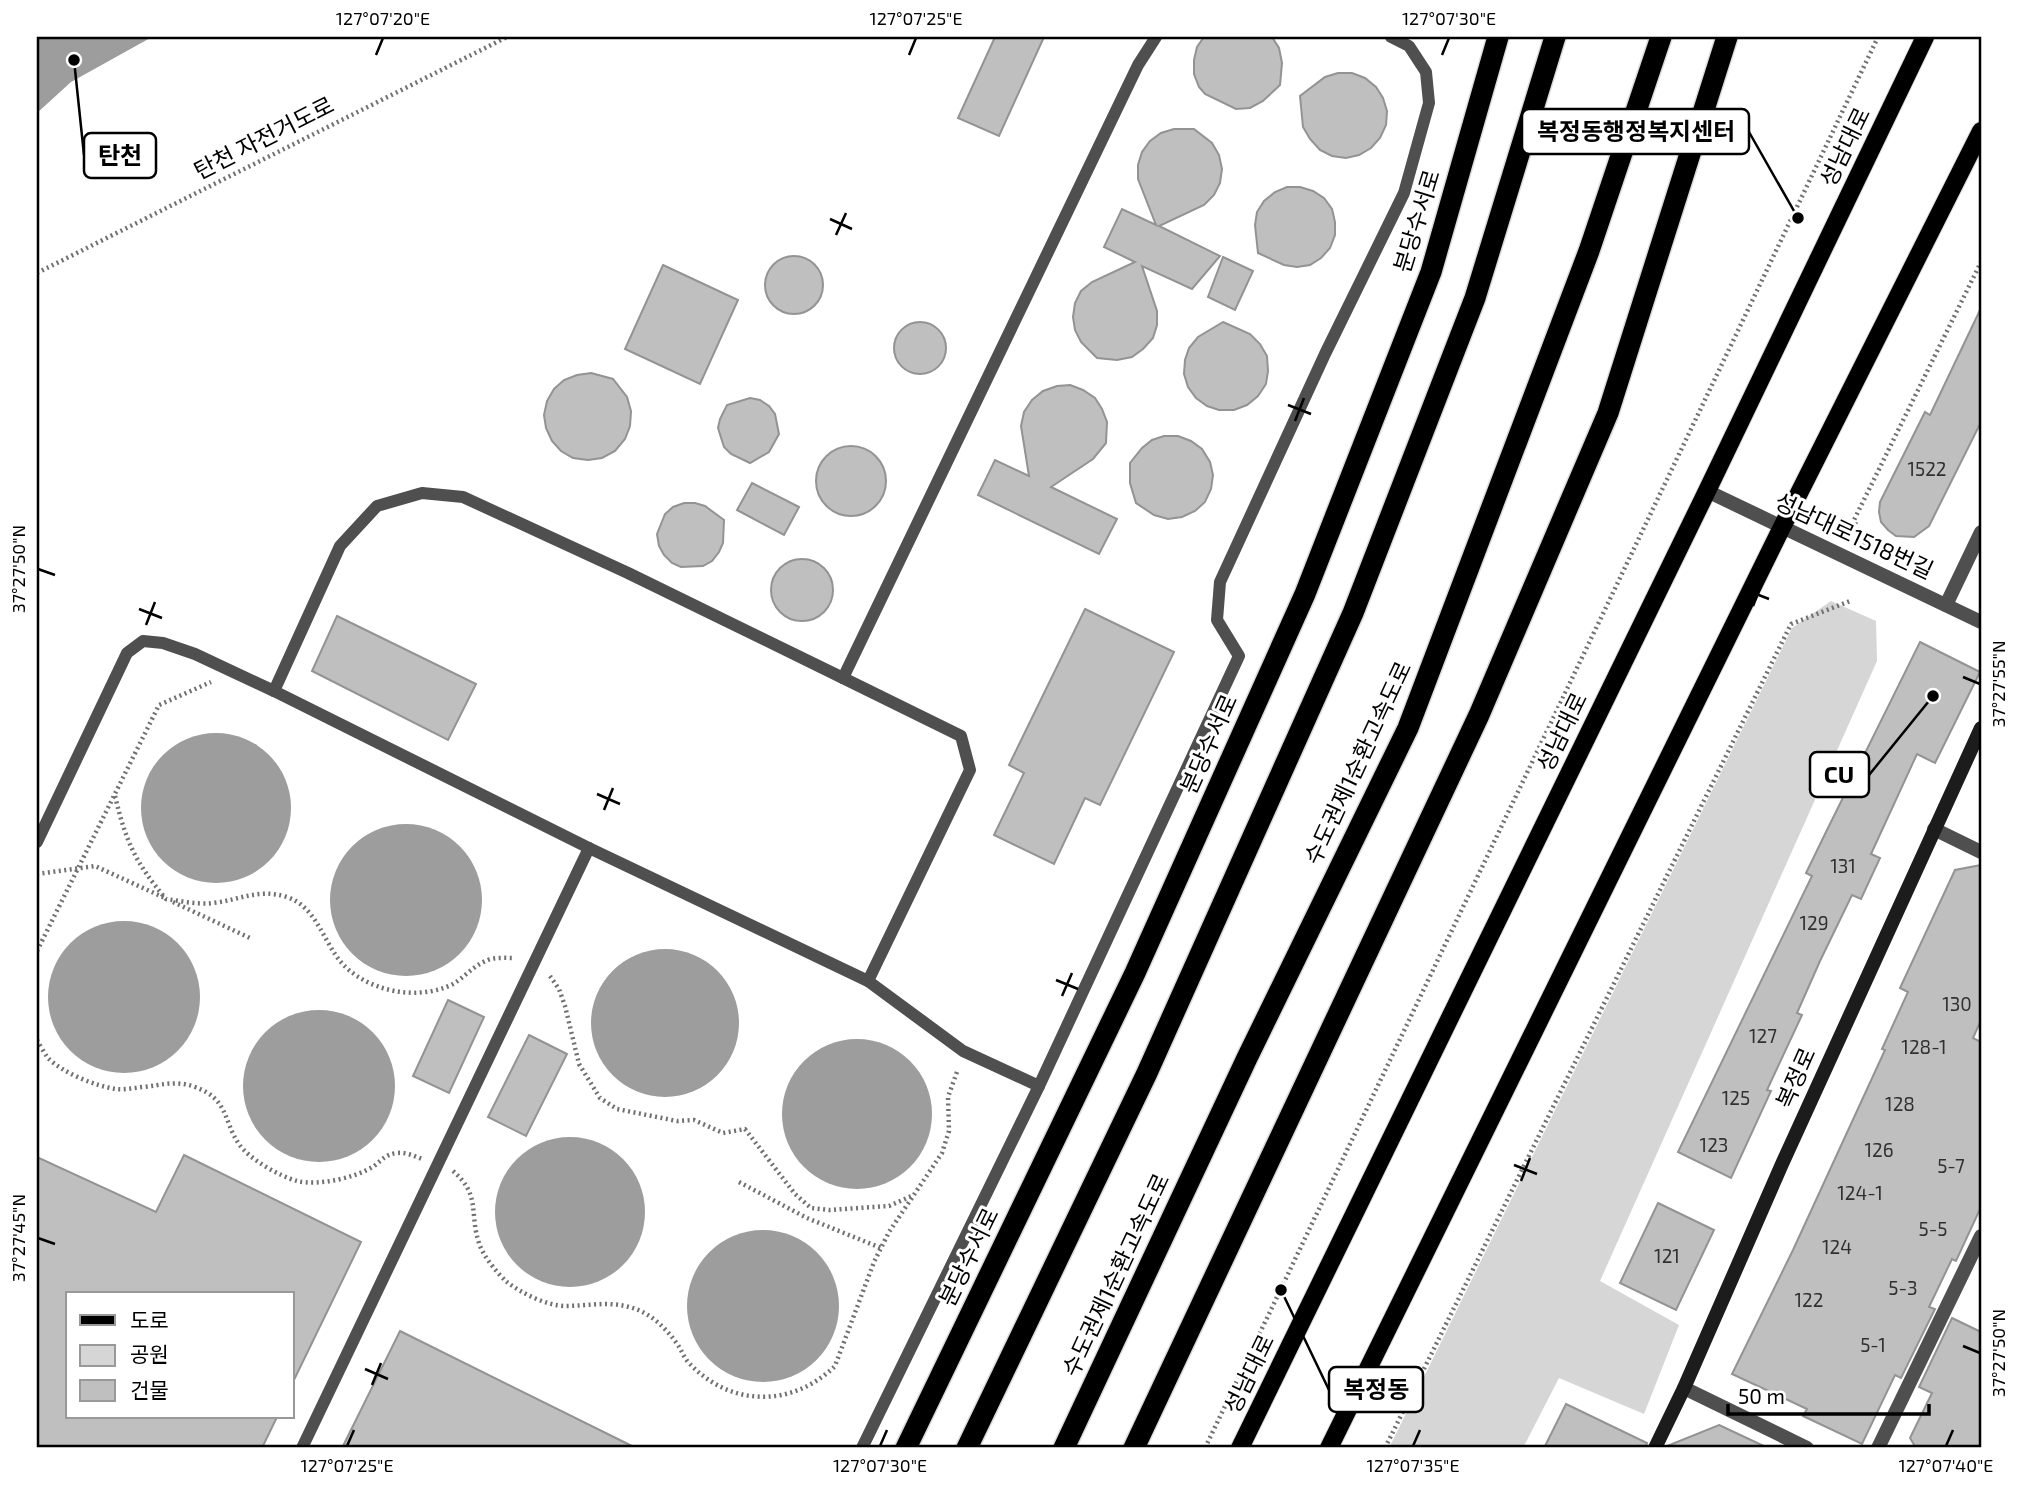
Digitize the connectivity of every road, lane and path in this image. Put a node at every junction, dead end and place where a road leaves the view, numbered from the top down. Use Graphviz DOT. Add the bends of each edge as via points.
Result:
graph roads {
  1 [pos="507,37"];
  2 [pos="1156,37"];
  3 [pos="1391,37"];
  4 [pos="1498,37"];
  5 [pos="1555,37"];
  6 [pos="1661,37"];
  7 [pos="1727,37"];
  8 [pos="1878,37"];
  9 [pos="1925,37"];
  10 [pos="1981,131"];
  11 [pos="1981,262"];
  12 [pos="37,273"];
  13 [pos="1707,491"];
  14 [pos="1782,527"];
  15 [pos="1981,532"];
  16 [pos="1864,545"];
  17 [pos="1850,601"];
  18 [pos="1946,605"];
  19 [pos="1981,622"];
  20 [pos="843,678"];
  21 [pos="211,682"];
  22 [pos="274,691"];
  23 [pos="1981,728"];
  24 [pos="1934,829"];
  25 [pos="38,837"];
  26 [pos="589,848"];
  27 [pos="1981,852"];
  28 [pos="76,868"];
  29 [pos="37,874"];
  30 [pos="250,938"];
  31 [pos="37,951"];
  32 [pos="868,981"];
  33 [pos="37,1040"];
  34 [pos="963,1051"];
  35 [pos="1039,1086"];
  36 [pos="439,1164"];
  37 [pos="738,1182"];
  38 [pos="811,1208"];
  39 [pos="807,1218"];
  40 [pos="1981,1236"];
  41 [pos="881,1248"];
  42 [pos="1684,1388"];
  43 [pos="302,1448"];
  44 [pos="862,1448"];
  45 [pos="906,1448"];
  46 [pos="967,1448"];
  47 [pos="1064,1448"];
  48 [pos="1134,1448"];
  49 [pos="1205,1448"];
  50 [pos="1240,1448"];
  51 [pos="1329,1448"];
  52 [pos="1385,1448"];
  53 [pos="1655,1448"];
  54 [pos="1807,1448"];
  55 [pos="1878,1448"];
  1 -- 12 [label="path, 탄천 자전거도로"];
  2 -- 20 [label="lane" via="1138,65"];
  3 -- 35 [label="lane" via="1409,46 1426,72 1429,103 1404,193 1220,582 1217,620 1239,656"];
  4 -- 45 [label="highway, 분당수서로" via="1431,272 1305,594 1135,973"];
  5 -- 46 [label="highway" via="1475,298 1353,613 1147,1073"];
  6 -- 47 [label="highway, 수도권제1순환고속도로" via="1589,251 1408,728"];
  7 -- 48 [label="highway" via="1602,426 1479,715"];
  8 -- 49 [label="path"];
  9 -- 13 [label="main road, 성남대로"];
  10 -- 14 [label="main road"];
  11 -- 16 [label="path" via="1854,520"];
  13 -- 14 [label="street, 성남대로1518번길"];
  13 -- 50 [label="main road, 성남대로"];
  14 -- 18 [label="street, 성남대로1518번길"];
  14 -- 51 [label="main road"];
  15 -- 18 [label="street"];
  17 -- 52 [label="path" via="1791,624"];
  18 -- 19 [label="street, 성남대로1518번길"];
  20 -- 22 [label="lane" via="463,498 422,493 377,506 340,545"];
  20 -- 32 [label="lane" via="961,736 970,769"];
  21 -- 28 [label="path" via="159,705"];
  22 -- 25 [label="lane" via="195,654 143,641 127,653"];
  22 -- 26 [label="lane"];
  23 -- 24 [label="street, 복정로"];
  24 -- 27 [label="street"];
  24 -- 42 [label="street, 복정로"];
  26 -- 32 [label="lane"];
  26 -- 36 [label="lane"];
  28 -- 29 [label="path"];
  28 -- 30 [label="path" via="94,866"];
  28 -- 31 [label="path"];
  32 -- 34 [label="lane"];
  33 -- 36 [label="path" via="48,1058 93,1082 116,1089 179,1082 209,1093 245,1152 296,1181 348,1178 394,1153"];
  34 -- 35 [label="lane"];
  34 -- 41 [label="path" via="948,1097 949,1131 942,1153"];
  35 -- 44 [label="lane"];
  36 -- 41 [label="path" via="455,1172 470,1189 480,1246 508,1282 545,1302 565,1306 606,1303 649,1314 702,1376 743,1396 791,1393 824,1377 835,1366"];
  36 -- 43 [label="lane"];
  37 -- 39 [label="path"];
  38 -- 39 [label="path"];
  39 -- 41 [label="path"];
  40 -- 55 [label="street"];
  42 -- 53 [label="street, 복정로"];
  42 -- 54 [label="street"];
}
